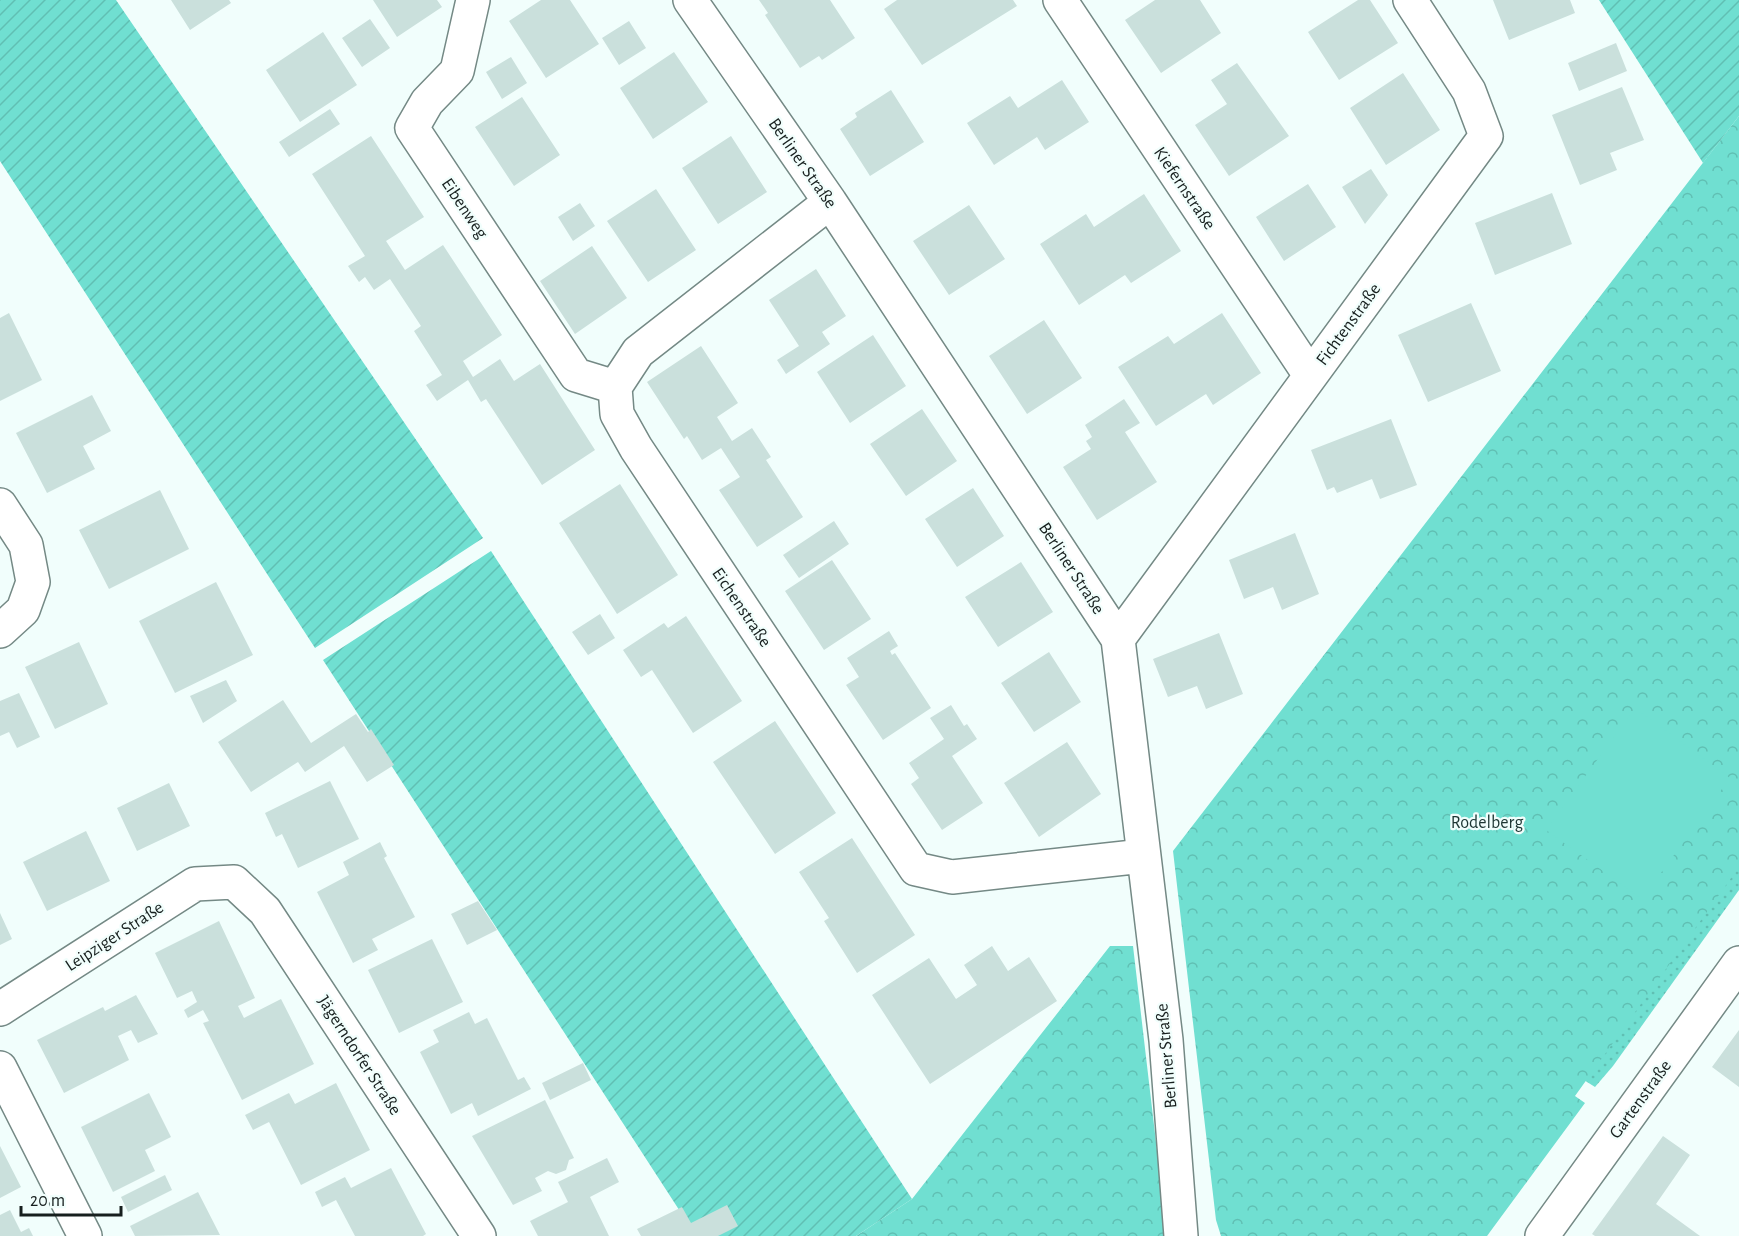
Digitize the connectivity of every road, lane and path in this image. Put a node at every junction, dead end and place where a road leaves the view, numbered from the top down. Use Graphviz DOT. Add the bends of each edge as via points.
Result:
graph roads {
  1 [pos="473,0"];
  2 [pos="690,0"];
  3 [pos="1060,0"];
  4 [pos="1410,0"];
  5 [pos="830,202"];
  6 [pos="1310,375"];
  7 [pos="615,387"];
  8 [pos="0,505"];
  9 [pos="0,631"];
  10 [pos="1118,639"];
  11 [pos="1143,856"];
  12 [pos="234,882"];
  13 [pos="1739,963"];
  14 [pos="0,1009"];
  15 [pos="0,1068"];
  16 [pos="85,1236"];
  17 [pos="479,1236"];
  18 [pos="1182,1236"];
  19 [pos="1542,1236"];
  1 -- 7 [label="street, Eibenweg" via="457,71 427,102 412,128 576,375"];
  2 -- 5 [label="street, Berliner Straße"];
  3 -- 6 [label="street, Kiefernstraße"];
  4 -- 6 [label="street, Fichtenstraße" via="1469,91 1486,136"];
  5 -- 7 [label="street" via="638,352"];
  5 -- 10 [label="street, Berliner Straße"];
  6 -- 10 [label="street, Fichtenstraße"];
  7 -- 11 [label="street, Eichenstraße" via="617,414 636,448 916,869 952,877"];
  8 -- 9 [label="street" via="26,545 33,582 23,610"];
  10 -- 11 [label="street, Berliner Straße"];
  11 -- 18 [label="street, Berliner Straße" via="1166,1040"];
  12 -- 14 [label="street, Leipziger Straße" via="195,884"];
  12 -- 17 [label="street, Jägerndorfer Straße" via="265,911"];
  13 -- 19 [label="street, Gartenstraße"];
  15 -- 16 [label="street"];
}
